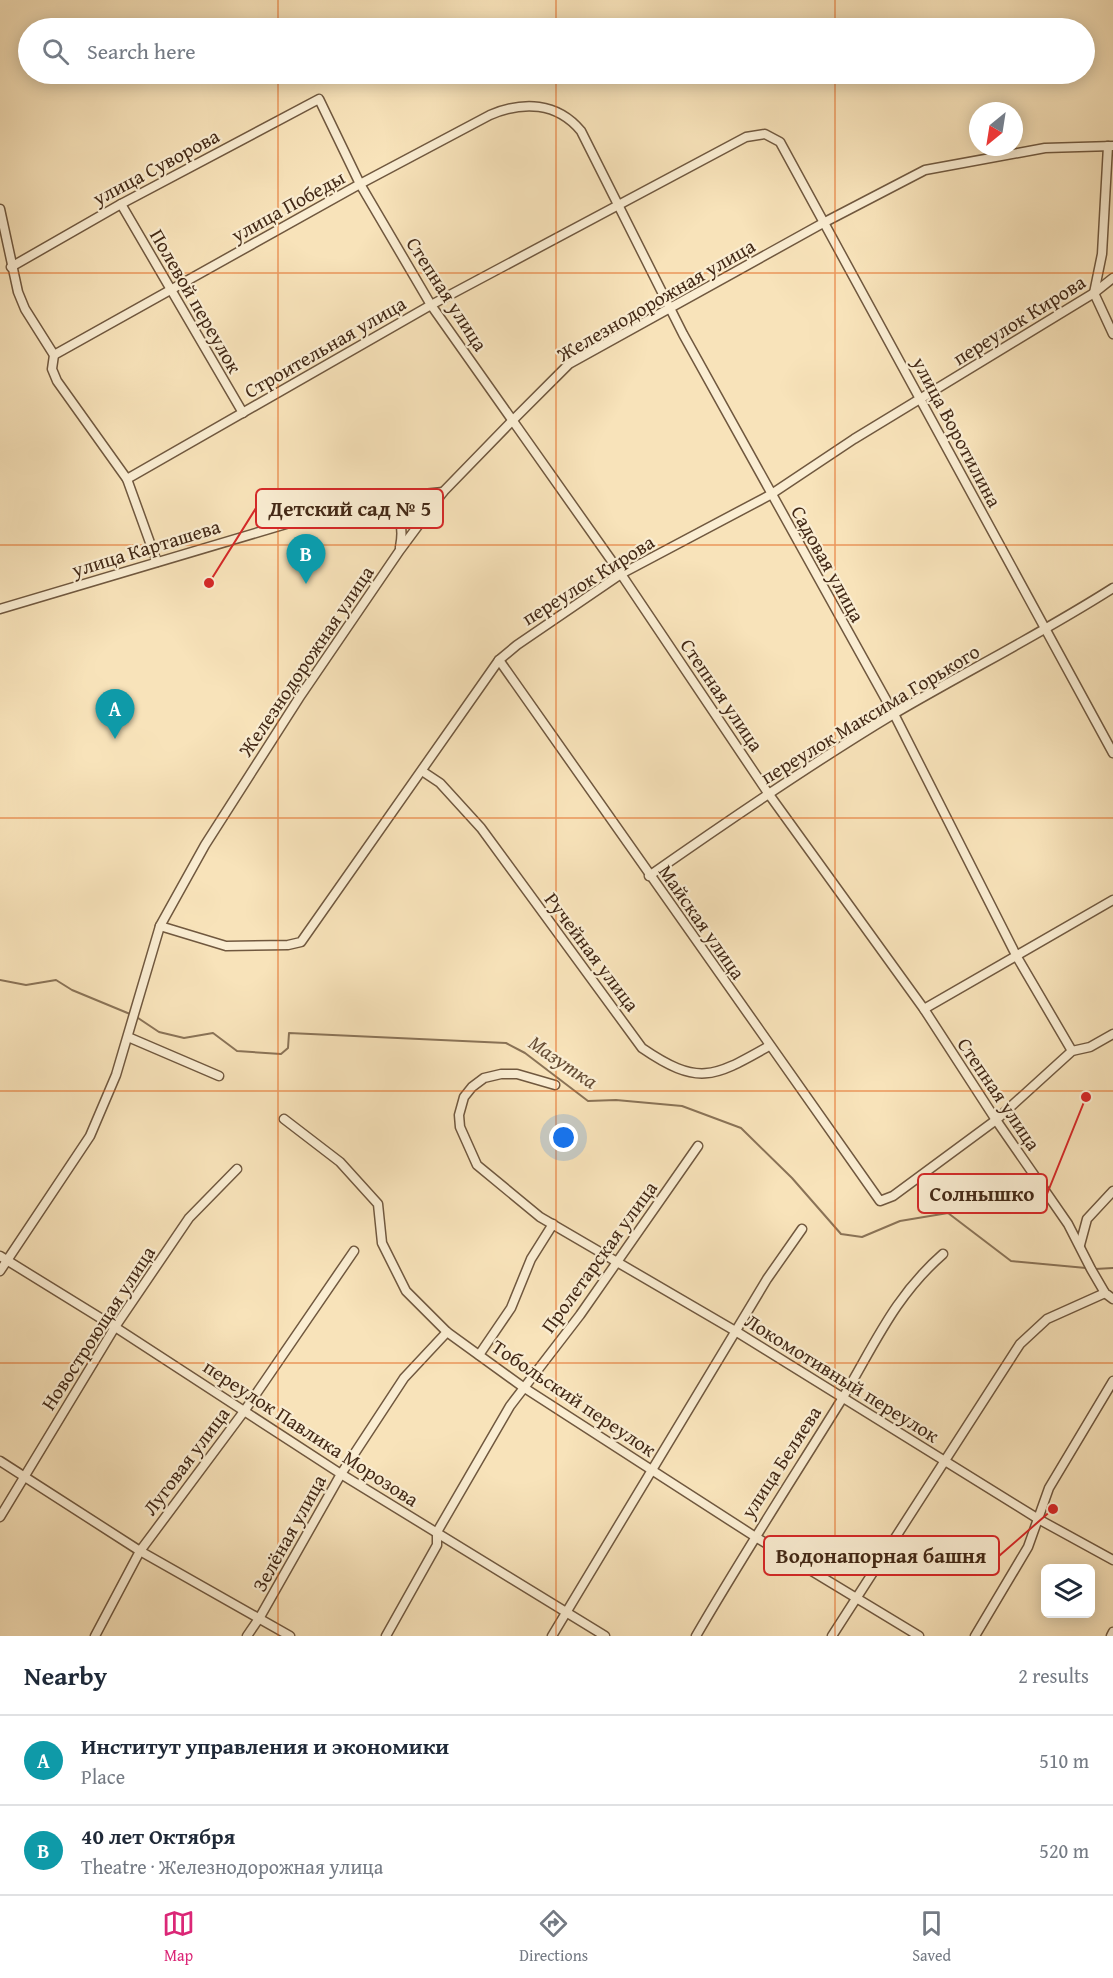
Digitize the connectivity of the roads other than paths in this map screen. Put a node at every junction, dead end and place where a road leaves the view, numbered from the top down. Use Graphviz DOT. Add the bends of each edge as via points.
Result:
graph roads {
  1 [pos="319,99"];
  2 [pos="544,107"];
  3 [pos="765,134"];
  4 [pos="1110,146"];
  5 [pos="360,184"];
  6 [pos="619,203"];
  7 [pos="121,204"];
  8 [pos="0,209"];
  9 [pos="825,222"];
  10 [pos="11,267"];
  11 [pos="1113,278"];
  12 [pos="169,290"];
  13 [pos="1094,293"];
  14 [pos="431,304"];
  15 [pos="671,309"];
  16 [pos="1113,334"];
  17 [pos="54,355"];
  18 [pos="921,400"];
  19 [pos="243,413"];
  20 [pos="512,421"];
  21 [pos="127,479"];
  22 [pos="443,492"];
  23 [pos="770,495"];
  24 [pos="370,499"];
  25 [pos="399,550"];
  26 [pos="157,562"];
  27 [pos="621,574"];
  28 [pos="1113,588"];
  29 [pos="0,609"];
  30 [pos="1045,632"];
  31 [pos="499,660"];
  32 [pos="894,714"];
  33 [pos="1113,753"];
  34 [pos="422,771"];
  35 [pos="768,793"];
  36 [pos="649,876"];
  37 [pos="1113,900"];
  38 [pos="160,926"];
  39 [pos="1017,957"];
  40 [pos="924,1009"];
  41 [pos="1113,1034"];
  42 [pos="128,1037"];
  43 [pos="770,1046"];
  44 [pos="1072,1051"];
  45 [pos="219,1076"];
  46 [pos="555,1085"];
  47 [pos="284,1119"];
  48 [pos="996,1120"];
  49 [pos="698,1146"];
  50 [pos="237,1169"];
  51 [pos="1113,1191"];
  52 [pos="553,1224"];
  53 [pos="802,1229"];
  54 [pos="1080,1245"];
  55 [pos="354,1251"];
  56 [pos="943,1254"];
  57 [pos="0,1256"];
  58 [pos="618,1261"];
  59 [pos="9,1262"];
  60 [pos="0,1271"];
  61 [pos="1105,1293"];
  62 [pos="1113,1299"];
  63 [pos="115,1327"];
  64 [pos="447,1332"];
  65 [pos="737,1332"];
  66 [pos="479,1355"];
  67 [pos="1113,1381"];
  68 [pos="523,1387"];
  69 [pos="843,1397"];
  70 [pos="245,1410"];
  71 [pos="0,1461"];
  72 [pos="946,1462"];
  73 [pos="652,1470"];
  74 [pos="341,1474"];
  75 [pos="24,1477"];
  76 [pos="0,1516"];
  77 [pos="1040,1520"];
  78 [pos="437,1532"];
  79 [pos="754,1536"];
  80 [pos="140,1551"];
  81 [pos="1113,1560"];
  82 [pos="856,1596"];
  83 [pos="566,1611"];
  84 [pos="260,1617"];
  85 [pos="95,1636"];
  86 [pos="247,1636"];
  87 [pos="290,1636"];
  88 [pos="386,1636"];
  89 [pos="552,1636"];
  90 [pos="605,1636"];
  91 [pos="696,1636"];
  92 [pos="832,1636"];
  93 [pos="919,1636"];
  94 [pos="975,1636"];
  1 -- 5 [label="street, Степная улица"];
  1 -- 7 [label="street, улица Суворова"];
  2 -- 5 [label="street, улица Победы" via="508,108"];
  2 -- 6 [label="street, Садовая улица" via="572,119"];
  3 -- 6 [label="street, Строительная улица" via="746,137"];
  3 -- 9 [label="street, улица Воротилина" via="780,142"];
  4 -- 9 [label="street, Железнодорожная улица" via="1045,148 925,170"];
  4 -- 13 [label="street" via="1102,254"];
  5 -- 12 [label="street, улица Победы"];
  5 -- 14 [label="street, Степная улица"];
  6 -- 14 [label="street, Строительная улица"];
  6 -- 15 [label="street, Садовая улица"];
  7 -- 10 [label="street, улица Суворова"];
  7 -- 12 [label="street, Полевой переулок"];
  8 -- 10 [label="street"];
  9 -- 15 [label="street, Железнодорожная улица"];
  9 -- 18 [label="street, улица Воротилина"];
  10 -- 17 [label="street" via="25,309"];
  11 -- 13 [label="street, переулок Кирова"];
  12 -- 17 [label="street, улица Победы"];
  12 -- 19 [label="street, Полевой переулок"];
  13 -- 16 [label="street"];
  13 -- 18 [label="street, переулок Кирова"];
  14 -- 19 [label="street, Строительная улица"];
  14 -- 20 [label="street, Степная улица"];
  15 -- 20 [label="street, Железнодорожная улица" via="569,364"];
  15 -- 23 [label="street, Садовая улица"];
  17 -- 21 [label="street" via="52,369 57,381"];
  18 -- 23 [label="street, переулок Кирова"];
  18 -- 30 [label="street, улица Воротилина"];
  19 -- 21 [label="street, Строительная улица"];
  20 -- 22 [label="street, Железнодорожная улица"];
  20 -- 27 [label="street, Степная улица"];
  21 -- 26 [label="street"];
  22 -- 24 [label="street, улица Карташева"];
  22 -- 25 [label="street, Железнодорожная улица"];
  23 -- 27 [label="street, переулок Кирова"];
  23 -- 32 [label="street, Садовая улица"];
  24 -- 25 [label="street" via="397,514 402,526"];
  24 -- 26 [label="street, улица Карташева"];
  25 -- 38 [label="street, Железнодорожная улица" via="211,835"];
  26 -- 29 [label="street, улица Карташева"];
  27 -- 31 [label="street, переулок Кирова"];
  27 -- 35 [label="street, Степная улица"];
  28 -- 30 [label="street, переулок Максима Горького"];
  30 -- 32 [label="street, переулок Максима Горького"];
  30 -- 33 [label="street, улица Воротилина"];
  31 -- 34 [label="street, переулок Кирова"];
  31 -- 36 [label="street, Майская улица"];
  32 -- 35 [label="street, переулок Максима Горького"];
  32 -- 39 [label="street, Садовая улица"];
  34 -- 38 [label="street, переулок Кирова" via="301,942 226,946"];
  34 -- 43 [label="street, Ручейная улица" via="440,783 481,828 642,1048 664,1063 707,1075"];
  35 -- 36 [label="street, переулок Максима Горького"];
  35 -- 40 [label="street, Степная улица"];
  36 -- 43 [label="street, Майская улица"];
  37 -- 39 [label="street"];
  38 -- 42 [label="street, Железнодорожная улица"];
  39 -- 40 [label="street"];
  39 -- 44 [label="street, Садовая улица"];
  40 -- 48 [label="street, Степная улица"];
  41 -- 44 [label="street" via="1090,1047"];
  42 -- 45 [label="street"];
  42 -- 59 [label="street, Железнодорожная улица" via="90,1136"];
  43 -- 48 [label="street, Майская улица" via="880,1201 893,1196"];
  44 -- 48 [label="street"];
  46 -- 52 [label="street, Локомотивный переулок" via="517,1074 484,1078 464,1096 459,1115 460,1127 477,1165"];
  47 -- 64 [label="street, Тобольский переулок" via="340,1162 378,1204 382,1243 406,1290"];
  48 -- 54 [label="street, Степная улица"];
  49 -- 58 [label="street, Пролетарская улица"];
  50 -- 63 [label="street, Новостроющая улица" via="189,1218"];
  51 -- 54 [label="street" via="1087,1219"];
  52 -- 58 [label="street, Локомотивный переулок"];
  52 -- 66 [label="street" via="531,1259 511,1308"];
  53 -- 65 [label="street"];
  54 -- 61 [label="street, Степная улица"];
  55 -- 70 [label="street, Луговая улица"];
  56 -- 69 [label="street, улица Беляева" via="917,1277 892,1310"];
  57 -- 59 [label="street, переулок Павлика Морозова"];
  58 -- 65 [label="street, Локомотивный переулок"];
  58 -- 68 [label="street, Пролетарская улица"];
  59 -- 60 [label="street, Железнодорожная улица"];
  59 -- 63 [label="street, переулок Павлика Морозова"];
  61 -- 62 [label="street, Степная улица"];
  61 -- 72 [label="street" via="1047,1319 1020,1344"];
  63 -- 70 [label="street, переулок Павлика Морозова"];
  63 -- 75 [label="street, Новостроющая улица"];
  64 -- 66 [label="street, Тобольский переулок"];
  64 -- 74 [label="street, Зелёная улица" via="404,1378"];
  65 -- 69 [label="street, Локомотивный переулок"];
  65 -- 73 [label="street"];
  66 -- 68 [label="street, Тобольский переулок"];
  67 -- 77 [label="street" via="1049,1488"];
  68 -- 73 [label="street, Тобольский переулок"];
  68 -- 78 [label="street, Пролетарская улица" via="475,1462"];
  69 -- 72 [label="street, Локомотивный переулок"];
  69 -- 79 [label="street, улица Беляева"];
  70 -- 74 [label="street, переулок Павлика Морозова"];
  70 -- 80 [label="street, Луговая улица"];
  71 -- 75 [label="street"];
  72 -- 77 [label="street, Локомотивный переулок"];
  72 -- 82 [label="street"];
  73 -- 79 [label="street, Тобольский переулок"];
  73 -- 83 [label="street"];
  74 -- 78 [label="street, переулок Павлика Морозова"];
  74 -- 84 [label="street, Зелёная улица"];
  75 -- 76 [label="street, Новостроющая улица"];
  75 -- 80 [label="street"];
  77 -- 81 [label="street, Локомотивный переулок"];
  77 -- 94 [label="street"];
  78 -- 83 [label="street, переулок Павлика Морозова"];
  78 -- 88 [label="street, Пролетарская улица" via="438,1545"];
  79 -- 82 [label="street, Тобольский переулок"];
  79 -- 91 [label="street, улица Беляева"];
  80 -- 84 [label="street"];
  80 -- 85 [label="street, Луговая улица"];
  82 -- 92 [label="street"];
  82 -- 93 [label="street, Тобольский переулок"];
  83 -- 89 [label="street"];
  83 -- 90 [label="street, переулок Павлика Морозова"];
  84 -- 86 [label="street, Зелёная улица"];
  84 -- 87 [label="street"];
}
